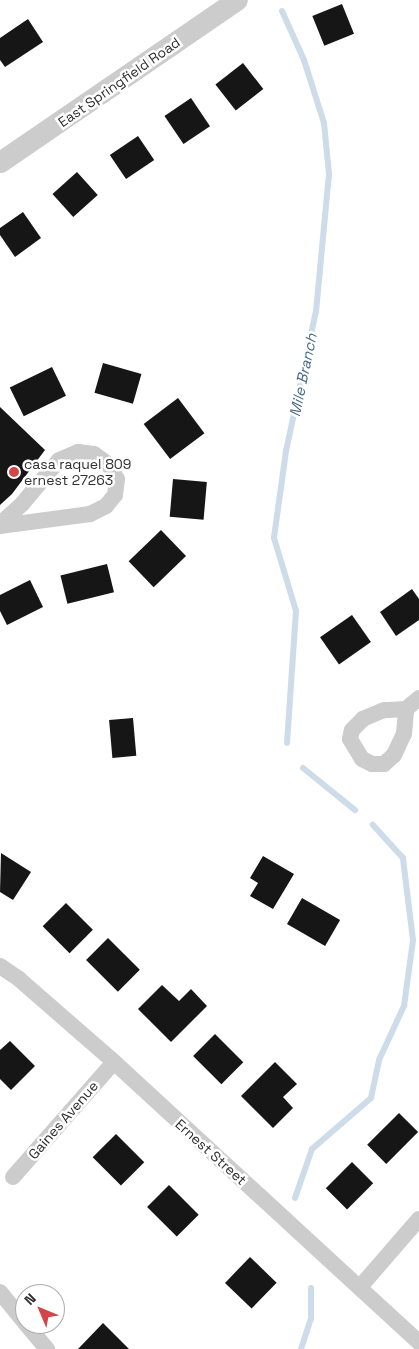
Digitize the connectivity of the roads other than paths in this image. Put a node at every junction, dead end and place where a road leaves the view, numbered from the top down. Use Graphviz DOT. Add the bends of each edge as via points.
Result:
graph roads {
  1 [pos="237,0"];
  2 [pos="0,162"];
  3 [pos="0,525"];
  4 [pos="0,966"];
  5 [pos="114,1062"];
  6 [pos="13,1177"];
  7 [pos="419,1219"];
  8 [pos="360,1287"];
  9 [pos="0,1292"];
  10 [pos="15,1310"];
  11 [pos="35,1334"];
  12 [pos="419,1342"];
  13 [pos="47,1349"];
  1 -- 2 [label="street, East Springfield Road"];
  3 -- 3 [label="street" via="90,514 106,506 115,495 117,479 108,464 94,454 78,452 59,460"];
  4 -- 5 [label="street, Ernest Street"];
  5 -- 6 [label="street, Gaines Avenue"];
  5 -- 8 [label="street, Ernest Street"];
  7 -- 8 [label="street"];
  8 -- 12 [label="street, Ernest Street"];
  9 -- 10 [label="street"];
  11 -- 13 [label="street"];
}
